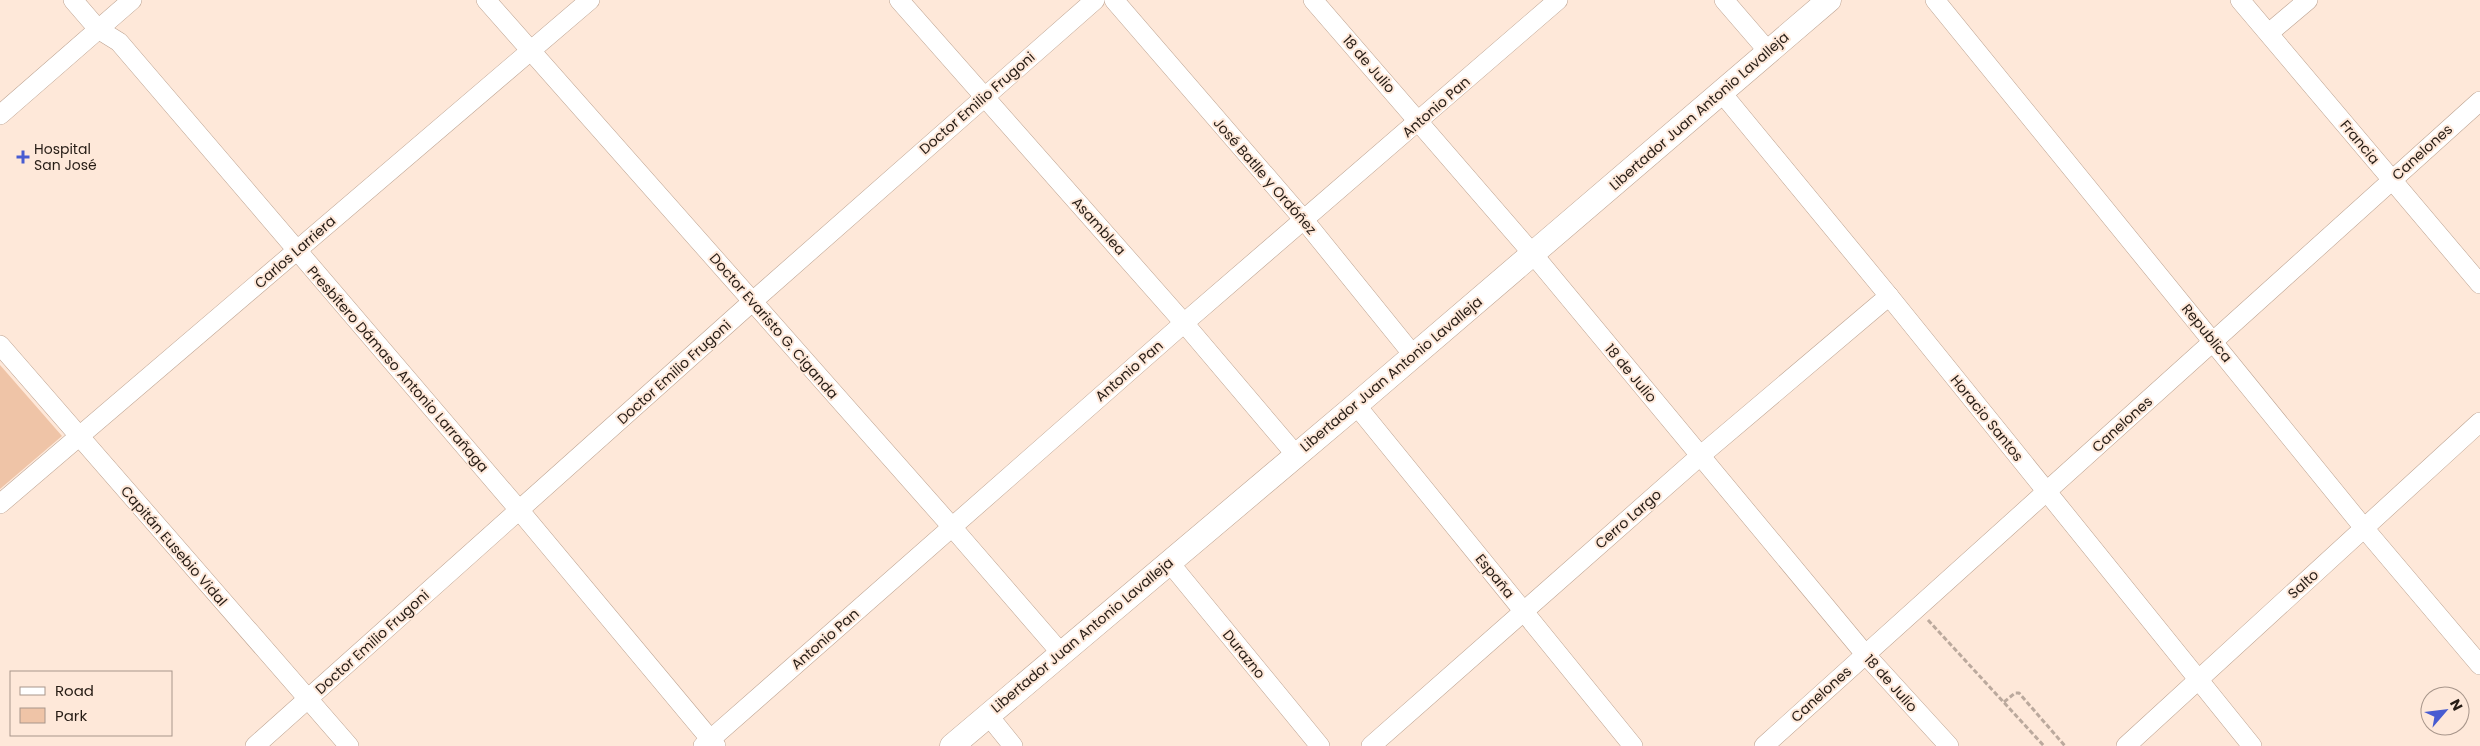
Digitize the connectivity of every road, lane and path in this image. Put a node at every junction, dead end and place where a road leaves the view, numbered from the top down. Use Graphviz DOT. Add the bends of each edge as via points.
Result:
graph roads {
  1 [pos="73,0"];
  2 [pos="132,0"];
  3 [pos="486,0"];
  4 [pos="590,0"];
  5 [pos="899,0"];
  6 [pos="1095,0"];
  7 [pos="1114,0"];
  8 [pos="1313,0"];
  9 [pos="1558,0"];
  10 [pos="1724,0"];
  11 [pos="1828,0"];
  12 [pos="1935,0"];
  13 [pos="2240,0"];
  14 [pos="2308,0"];
  15 [pos="98,30"];
  16 [pos="2269,33"];
  17 [pos="530,50"];
  18 [pos="1768,51"];
  19 [pos="1721,92"];
  20 [pos="984,97"];
  21 [pos="2480,101"];
  22 [pos="0,115"];
  23 [pos="1419,122"];
  24 [pos="2392,179"];
  25 [pos="1304,220"];
  26 [pos="297,251"];
  27 [pos="1532,253"];
  28 [pos="2480,284"];
  29 [pos="1889,296"];
  30 [pos="752,301"];
  31 [pos="1184,323"];
  32 [pos="2214,340"];
  33 [pos="0,345"];
  34 [pos="1414,356"];
  35 [pos="1356,405"];
  36 [pos="2480,422"];
  37 [pos="79,437"];
  38 [pos="1296,455"];
  39 [pos="1700,456"];
  40 [pos="2047,492"];
  41 [pos="0,504"];
  42 [pos="520,510"];
  43 [pos="952,527"];
  44 [pos="2364,528"];
  45 [pos="1169,562"];
  46 [pos="1918,608"];
  47 [pos="1523,610"];
  48 [pos="1061,653"];
  49 [pos="1865,654"];
  50 [pos="2480,665"];
  51 [pos="2198,680"];
  52 [pos="308,699"];
  53 [pos="2004,702"];
  54 [pos="988,715"];
  55 [pos="710,744"];
  56 [pos="255,746"];
  57 [pos="349,746"];
  58 [pos="952,746"];
  59 [pos="1013,746"];
  60 [pos="1320,746"];
  61 [pos="1371,746"];
  62 [pos="1633,746"];
  63 [pos="1764,746"];
  64 [pos="1949,746"];
  65 [pos="2044,746"];
  66 [pos="2065,746"];
  67 [pos="2126,746"];
  68 [pos="2252,746"];
  1 -- 15 [label="street, Presbítero Dámaso Antonio Larrañaga"];
  2 -- 15 [label="street"];
  3 -- 17 [label="street, Doctor Evaristo G. Ciganda"];
  4 -- 17 [label="street, Carlos Larriera"];
  5 -- 20 [label="street, Asamblea"];
  6 -- 20 [label="street, Doctor Emilio Frugoni"];
  7 -- 25 [label="street, José Batlle y Ordóñez"];
  8 -- 23 [label="street, 18 de Julio"];
  9 -- 23 [label="street, Antonio Pan"];
  10 -- 18 [label="street"];
  11 -- 18 [label="street, Libertador Juan Antonio Lavalleja"];
  12 -- 32 [label="street, Republica"];
  13 -- 16 [label="street, Francia"];
  14 -- 16 [label="street"];
  15 -- 22 [label="street"];
  15 -- 26 [label="street, Presbítero Dámaso Antonio Larrañaga" via="119,42"];
  16 -- 24 [label="street, Francia"];
  17 -- 26 [label="street, Carlos Larriera"];
  17 -- 30 [label="street, Doctor Evaristo G. Ciganda"];
  18 -- 19 [label="street, Libertador Juan Antonio Lavalleja"];
  19 -- 27 [label="street, Libertador Juan Antonio Lavalleja"];
  19 -- 29 [label="street, Horacio Santos"];
  20 -- 30 [label="street, Doctor Emilio Frugoni"];
  20 -- 31 [label="street, Asamblea"];
  21 -- 24 [label="street, Canelones"];
  23 -- 25 [label="street, Antonio Pan"];
  23 -- 27 [label="street, 18 de Julio"];
  24 -- 28 [label="street, Francia"];
  24 -- 32 [label="street, Canelones"];
  25 -- 31 [label="street, Antonio Pan"];
  25 -- 34 [label="street, José Batlle y Ordóñez"];
  26 -- 37 [label="street, Carlos Larriera"];
  26 -- 42 [label="street, Presbítero Dámaso Antonio Larrañaga"];
  27 -- 34 [label="street, Libertador Juan Antonio Lavalleja"];
  27 -- 39 [label="street, 18 de Julio"];
  29 -- 39 [label="street, Cerro Largo"];
  29 -- 40 [label="street, Horacio Santos"];
  30 -- 42 [label="street, Doctor Emilio Frugoni"];
  30 -- 43 [label="street, Doctor Evaristo G. Ciganda"];
  31 -- 38 [label="street, Asamblea"];
  31 -- 43 [label="street, Antonio Pan"];
  32 -- 40 [label="street, Canelones"];
  32 -- 44 [label="street, Republica"];
  33 -- 37 [label="street, Capitán Eusebio Vidal"];
  34 -- 35 [label="street, Libertador Juan Antonio Lavalleja"];
  35 -- 38 [label="street, Libertador Juan Antonio Lavalleja"];
  35 -- 47 [label="street, España"];
  36 -- 44 [label="street, Salto"];
  37 -- 41 [label="street, Carlos Larriera"];
  37 -- 52 [label="street, Capitán Eusebio Vidal"];
  38 -- 45 [label="street, Libertador Juan Antonio Lavalleja"];
  39 -- 47 [label="street, Cerro Largo"];
  39 -- 49 [label="street, 18 de Julio"];
  40 -- 46 [label="street, Canelones"];
  40 -- 51 [label="street, Horacio Santos"];
  42 -- 52 [label="street, Doctor Emilio Frugoni"];
  42 -- 55 [label="street, Presbítero Dámaso Antonio Larrañaga"];
  43 -- 48 [label="street, Doctor Evaristo G. Ciganda"];
  43 -- 55 [label="street, Antonio Pan"];
  44 -- 50 [label="street, Republica"];
  44 -- 51 [label="street, Salto"];
  45 -- 48 [label="street, Libertador Juan Antonio Lavalleja"];
  45 -- 60 [label="street, Durazno"];
  46 -- 49 [label="street, Canelones"];
  46 -- 53 [label="path"];
  47 -- 61 [label="street, Cerro Largo"];
  47 -- 62 [label="street, España"];
  48 -- 54 [label="street, Libertador Juan Antonio Lavalleja"];
  49 -- 63 [label="street, Canelones"];
  49 -- 64 [label="street, 18 de Julio"];
  51 -- 67 [label="street, Salto"];
  51 -- 68 [label="street, Horacio Santos"];
  52 -- 56 [label="street, Doctor Emilio Frugoni"];
  52 -- 57 [label="street, Capitán Eusebio Vidal"];
  53 -- 65 [label="path"];
  53 -- 66 [label="path" via="2019,693"];
  54 -- 58 [label="street, Libertador Juan Antonio Lavalleja"];
  54 -- 59 [label="street"];
}
